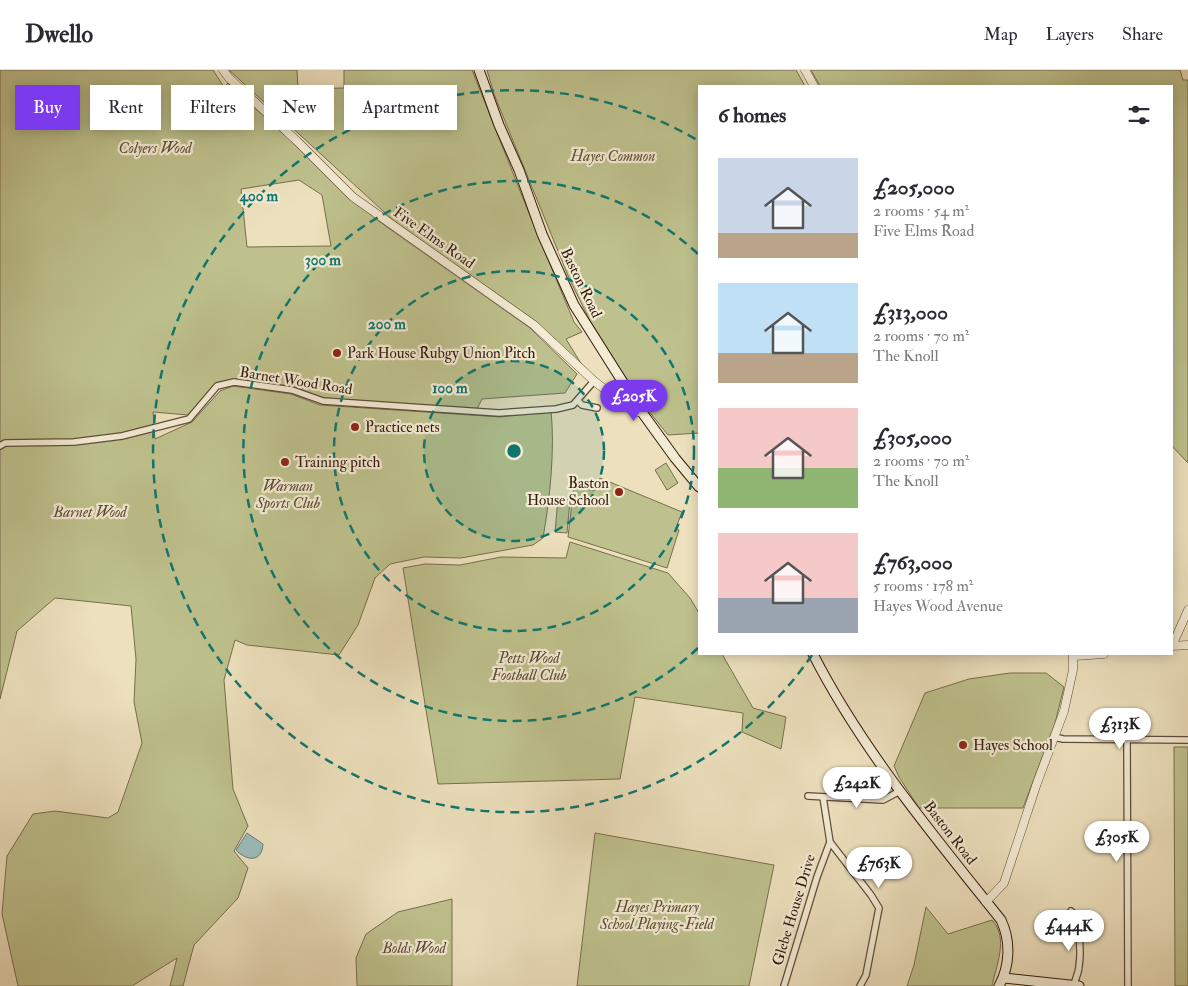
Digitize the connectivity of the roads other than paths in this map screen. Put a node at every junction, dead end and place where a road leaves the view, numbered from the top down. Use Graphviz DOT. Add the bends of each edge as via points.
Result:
graph roads {
  1 [pos="223,70"];
  2 [pos="479,70"];
  3 [pos="805,70"];
  4 [pos="813,85"];
  5 [pos="594,381"];
  6 [pos="578,401"];
  7 [pos="597,408"];
  8 [pos="641,411"];
  9 [pos="0,446"];
  10 [pos="698,486"];
  11 [pos="1188,610"];
  12 [pos="1173,644"];
  13 [pos="1188,645"];
  14 [pos="1173,646"];
  15 [pos="814,655"];
  16 [pos="1074,655"];
  17 [pos="1054,737"];
  18 [pos="1127,740"];
  19 [pos="1188,740"];
  20 [pos="900,791"];
  21 [pos="808,796"];
  22 [pos="823,797"];
  23 [pos="830,842"];
  24 [pos="986,902"];
  25 [pos="1071,911"];
  26 [pos="1002,982"];
  27 [pos="784,986"];
  28 [pos="860,986"];
  29 [pos="1074,986"];
  30 [pos="1079,986"];
  31 [pos="1128,986"];
  1 -- 5 [label="street, Five Elms Road" via="353,197 534,326"];
  2 -- 8 [label="main road, Baston Road" via="542,234 574,305"];
  3 -- 4 [label="street"];
  5 -- 6 [label="street"];
  5 -- 8 [label="street, Five Elms Road" via="635,413"];
  6 -- 7 [label="street"];
  6 -- 9 [label="street, Barnet Wood Road" via="556,409 499,413 323,401 292,390 234,382 218,386 188,418 122,436 74,442 5,443"];
  8 -- 10 [label="main road, Baston Road"];
  11 -- 12 [label="street"];
  13 -- 14 [label="street"];
  15 -- 20 [label="main road, Baston Road" via="832,691"];
  16 -- 17 [label="street" via="1064,711"];
  17 -- 18 [label="street"];
  17 -- 24 [label="street" via="1004,883"];
  18 -- 19 [label="street"];
  18 -- 31 [label="street"];
  20 -- 22 [label="street" via="883,800"];
  20 -- 24 [label="main road, Baston Road"];
  21 -- 22 [label="street"];
  22 -- 23 [label="street"];
  23 -- 27 [label="street, Glebe House Drive"];
  23 -- 28 [label="street" via="879,908 866,975"];
  24 -- 26 [label="main road, Baston Road" via="1001,920 1007,934 1006,971"];
  25 -- 29 [label="street" via="1075,915 1079,938 1079,967"];
  26 -- 29 [label="main road"];
  29 -- 30 [label="main road"];
}
